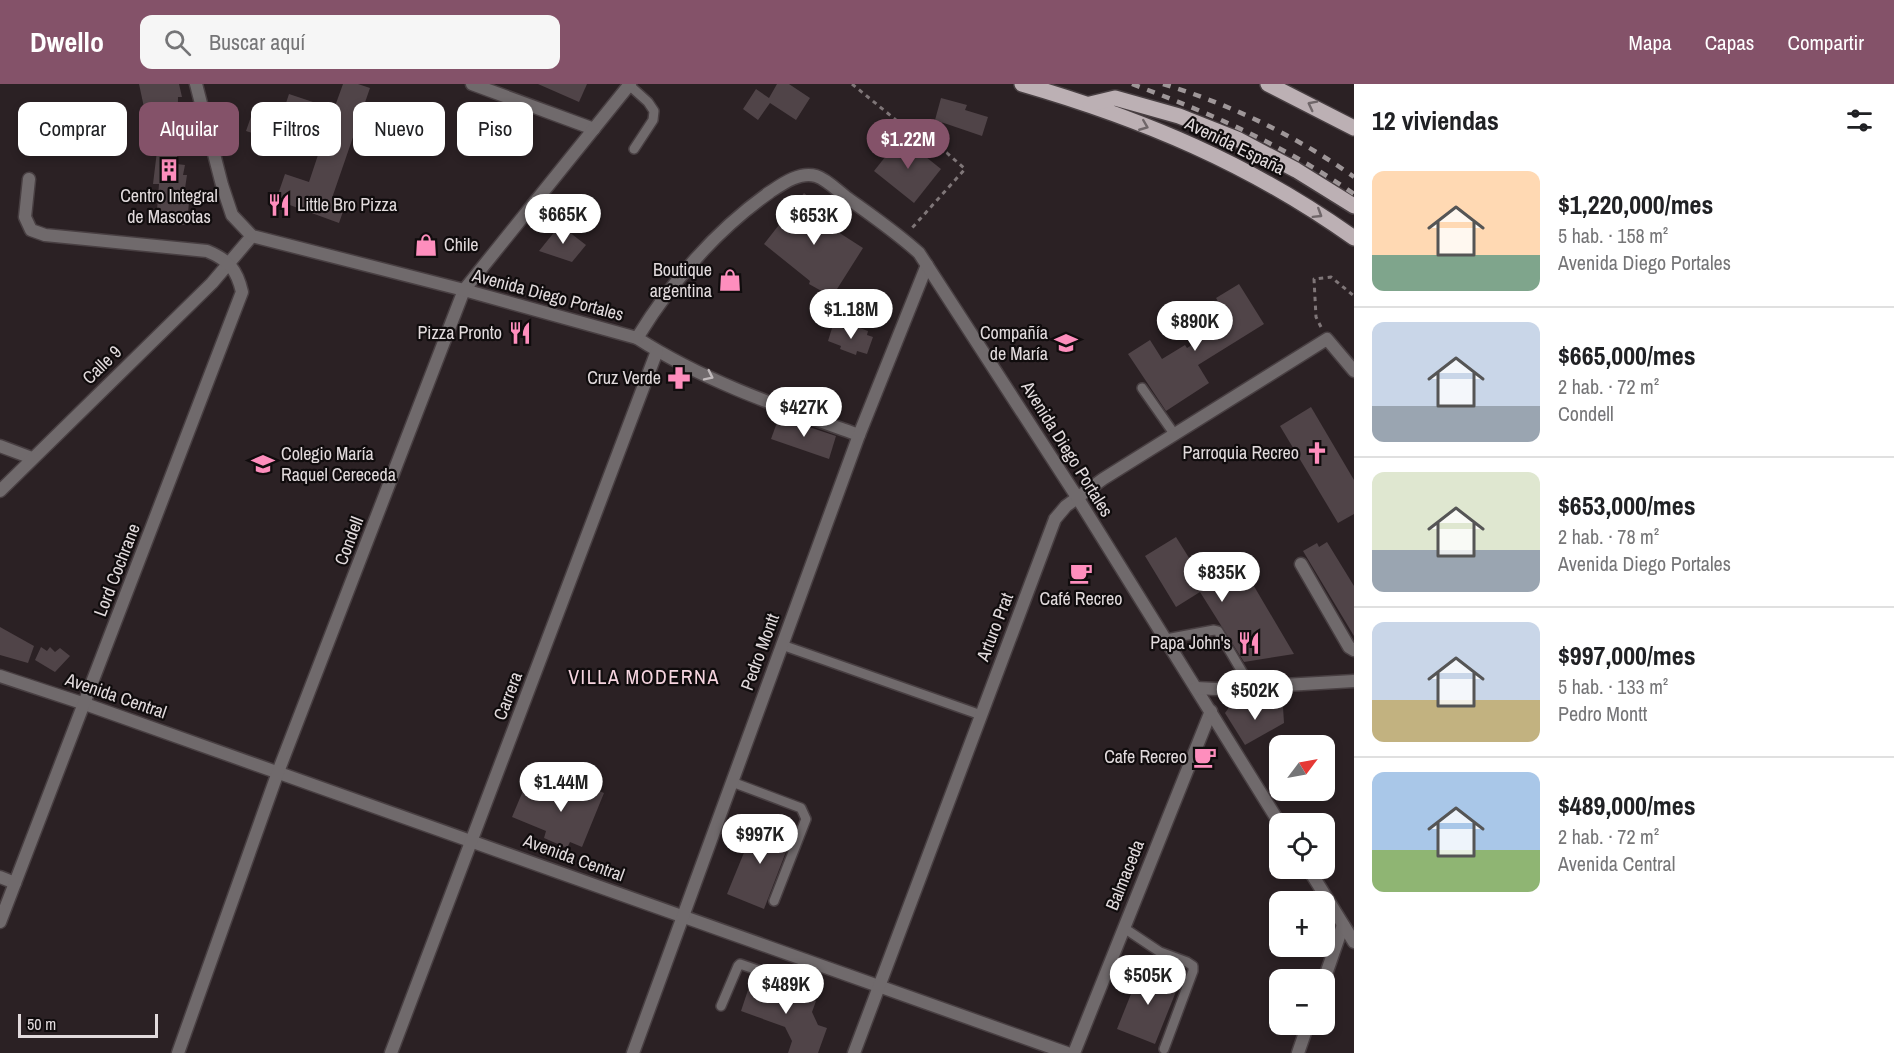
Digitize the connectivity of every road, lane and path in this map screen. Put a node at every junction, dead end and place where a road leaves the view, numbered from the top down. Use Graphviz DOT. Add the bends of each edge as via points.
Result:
graph roads {
  1 [pos="196,84"];
  2 [pos="472,84"];
  3 [pos="852,84"];
  4 [pos="1022,84"];
  5 [pos="1268,84"];
  6 [pos="630,85"];
  7 [pos="1090,104"];
  8 [pos="1354,128"];
  9 [pos="594,129"];
  10 [pos="634,149"];
  11 [pos="29,179"];
  12 [pos="1354,206"];
  13 [pos="252,236"];
  14 [pos="1354,238"];
  15 [pos="903,239"];
  16 [pos="230,265"];
  17 [pos="927,265"];
  18 [pos="464,290"];
  19 [pos="1354,296"];
  20 [pos="637,338"];
  21 [pos="1327,339"];
  22 [pos="657,351"];
  23 [pos="1354,371"];
  24 [pos="1142,388"];
  25 [pos="859,435"];
  26 [pos="1174,435"];
  27 [pos="0,446"];
  28 [pos="32,458"];
  29 [pos="0,491"];
  30 [pos="1077,497"];
  31 [pos="1301,564"];
  32 [pos="1166,639"];
  33 [pos="782,645"];
  34 [pos="1354,650"];
  35 [pos="0,676"];
  36 [pos="1354,681"];
  37 [pos="1251,687"];
  38 [pos="1196,688"];
  39 [pos="85,704"];
  40 [pos="1211,711"];
  41 [pos="981,715"];
  42 [pos="278,772"];
  43 [pos="732,782"];
  44 [pos="1273,813"];
  45 [pos="473,841"];
  46 [pos="0,877"];
  47 [pos="1315,879"];
  48 [pos="15,883"];
  49 [pos="774,901"];
  50 [pos="683,916"];
  51 [pos="0,922"];
  52 [pos="1343,925"];
  53 [pos="1124,928"];
  54 [pos="1354,942"];
  55 [pos="806,959"];
  56 [pos="1328,969"];
  57 [pos="879,986"];
  58 [pos="722,1006"];
  59 [pos="1304,1035"];
  60 [pos="1164,1049"];
  61 [pos="178,1053"];
  62 [pos="391,1053"];
  63 [pos="633,1053"];
  64 [pos="854,1053"];
  65 [pos="1067,1053"];
  66 [pos="1074,1053"];
  67 [pos="1298,1053"];
  1 -- 13 [label="street" via="232,215"];
  2 -- 9 [label="street"];
  3 -- 15 [label="path" via="965,169"];
  4 -- 7 [label="main road, Avenida España"];
  8 -- 5 [label="main road, one-way"];
  6 -- 9 [label="street, Condell"];
  6 -- 10 [label="lane" via="654,111 653,120"];
  7 -- 12 [label="main road, Avenida España" via="1116,98 1179,116 1237,139"];
  7 -- 14 [label="main road, Avenida España, one-way" via="1250,172"];
  9 -- 18 [label="street, Condell"];
  11 -- 16 [label="street" via="25,217 31,230 45,235 207,251 221,256"];
  13 -- 16 [label="street"];
  13 -- 18 [label="street, Avenida Diego Portales"];
  15 -- 17 [label="street, Avenida Diego Portales"];
  15 -- 20 [label="street, Avenida Diego Portales" via="825,181 804,175 781,184 745,210 706,247 670,288"];
  16 -- 28 [label="street, Calle 9"];
  16 -- 39 [label="street, Lord Cochrane" via="242,292"];
  17 -- 25 [label="street, Pedro Montt"];
  17 -- 30 [label="street, Avenida Diego Portales"];
  18 -- 20 [label="street, Avenida Diego Portales"];
  18 -- 42 [label="street, Condell"];
  19 -- 21 [label="path" via="1330,278 1314,279 1316,317"];
  20 -- 22 [label="street"];
  21 -- 23 [label="street"];
  21 -- 26 [label="street, Arturo Prat"];
  22 -- 25 [label="street, one-way" via="752,397"];
  22 -- 45 [label="street, Carrera"];
  24 -- 26 [label="lane"];
  25 -- 33 [label="street, Pedro Montt"];
  26 -- 30 [label="street, Arturo Prat"];
  27 -- 28 [label="street"];
  28 -- 29 [label="street, Calle 9"];
  30 -- 32 [label="street, Avenida Diego Portales"];
  30 -- 41 [label="street, Arturo Prat" via="1055,519"];
  31 -- 34 [label="street"];
  32 -- 37 [label="lane" via="1218,631"];
  32 -- 38 [label="street, Avenida Diego Portales"];
  33 -- 41 [label="lane"];
  33 -- 43 [label="street, Pedro Montt"];
  35 -- 39 [label="street, Avenida Central"];
  36 -- 37 [label="street"];
  37 -- 38 [label="street"];
  38 -- 40 [label="street, Avenida Diego Portales"];
  39 -- 42 [label="street, Avenida Central"];
  39 -- 48 [label="street, Lord Cochrane"];
  40 -- 44 [label="street, Avenida Diego Portales"];
  40 -- 53 [label="street, Balmaceda"];
  41 -- 57 [label="street, Arturo Prat"];
  42 -- 45 [label="street, Avenida Central"];
  42 -- 61 [label="street, Condell"];
  43 -- 49 [label="lane" via="801,808 804,813 806,819"];
  43 -- 50 [label="street, Pedro Montt"];
  45 -- 50 [label="street, Avenida Central"];
  45 -- 62 [label="street, Carrera"];
  46 -- 48 [label="street"];
  47 -- 52 [label="street"];
  48 -- 51 [label="street, Lord Cochrane"];
  50 -- 55 [label="street, Avenida Central"];
  50 -- 63 [label="street, Pedro Montt"];
  52 -- 54 [label="street"];
  52 -- 56 [label="street"];
  53 -- 60 [label="lane" via="1160,952 1193,966"];
  53 -- 66 [label="street, Balmaceda"];
  55 -- 57 [label="street, Avenida Central"];
  55 -- 58 [label="lane" via="790,981 740,964"];
  57 -- 64 [label="street, Arturo Prat"];
  57 -- 65 [label="street, Avenida Central"];
  59 -- 67 [label="street"];
}
